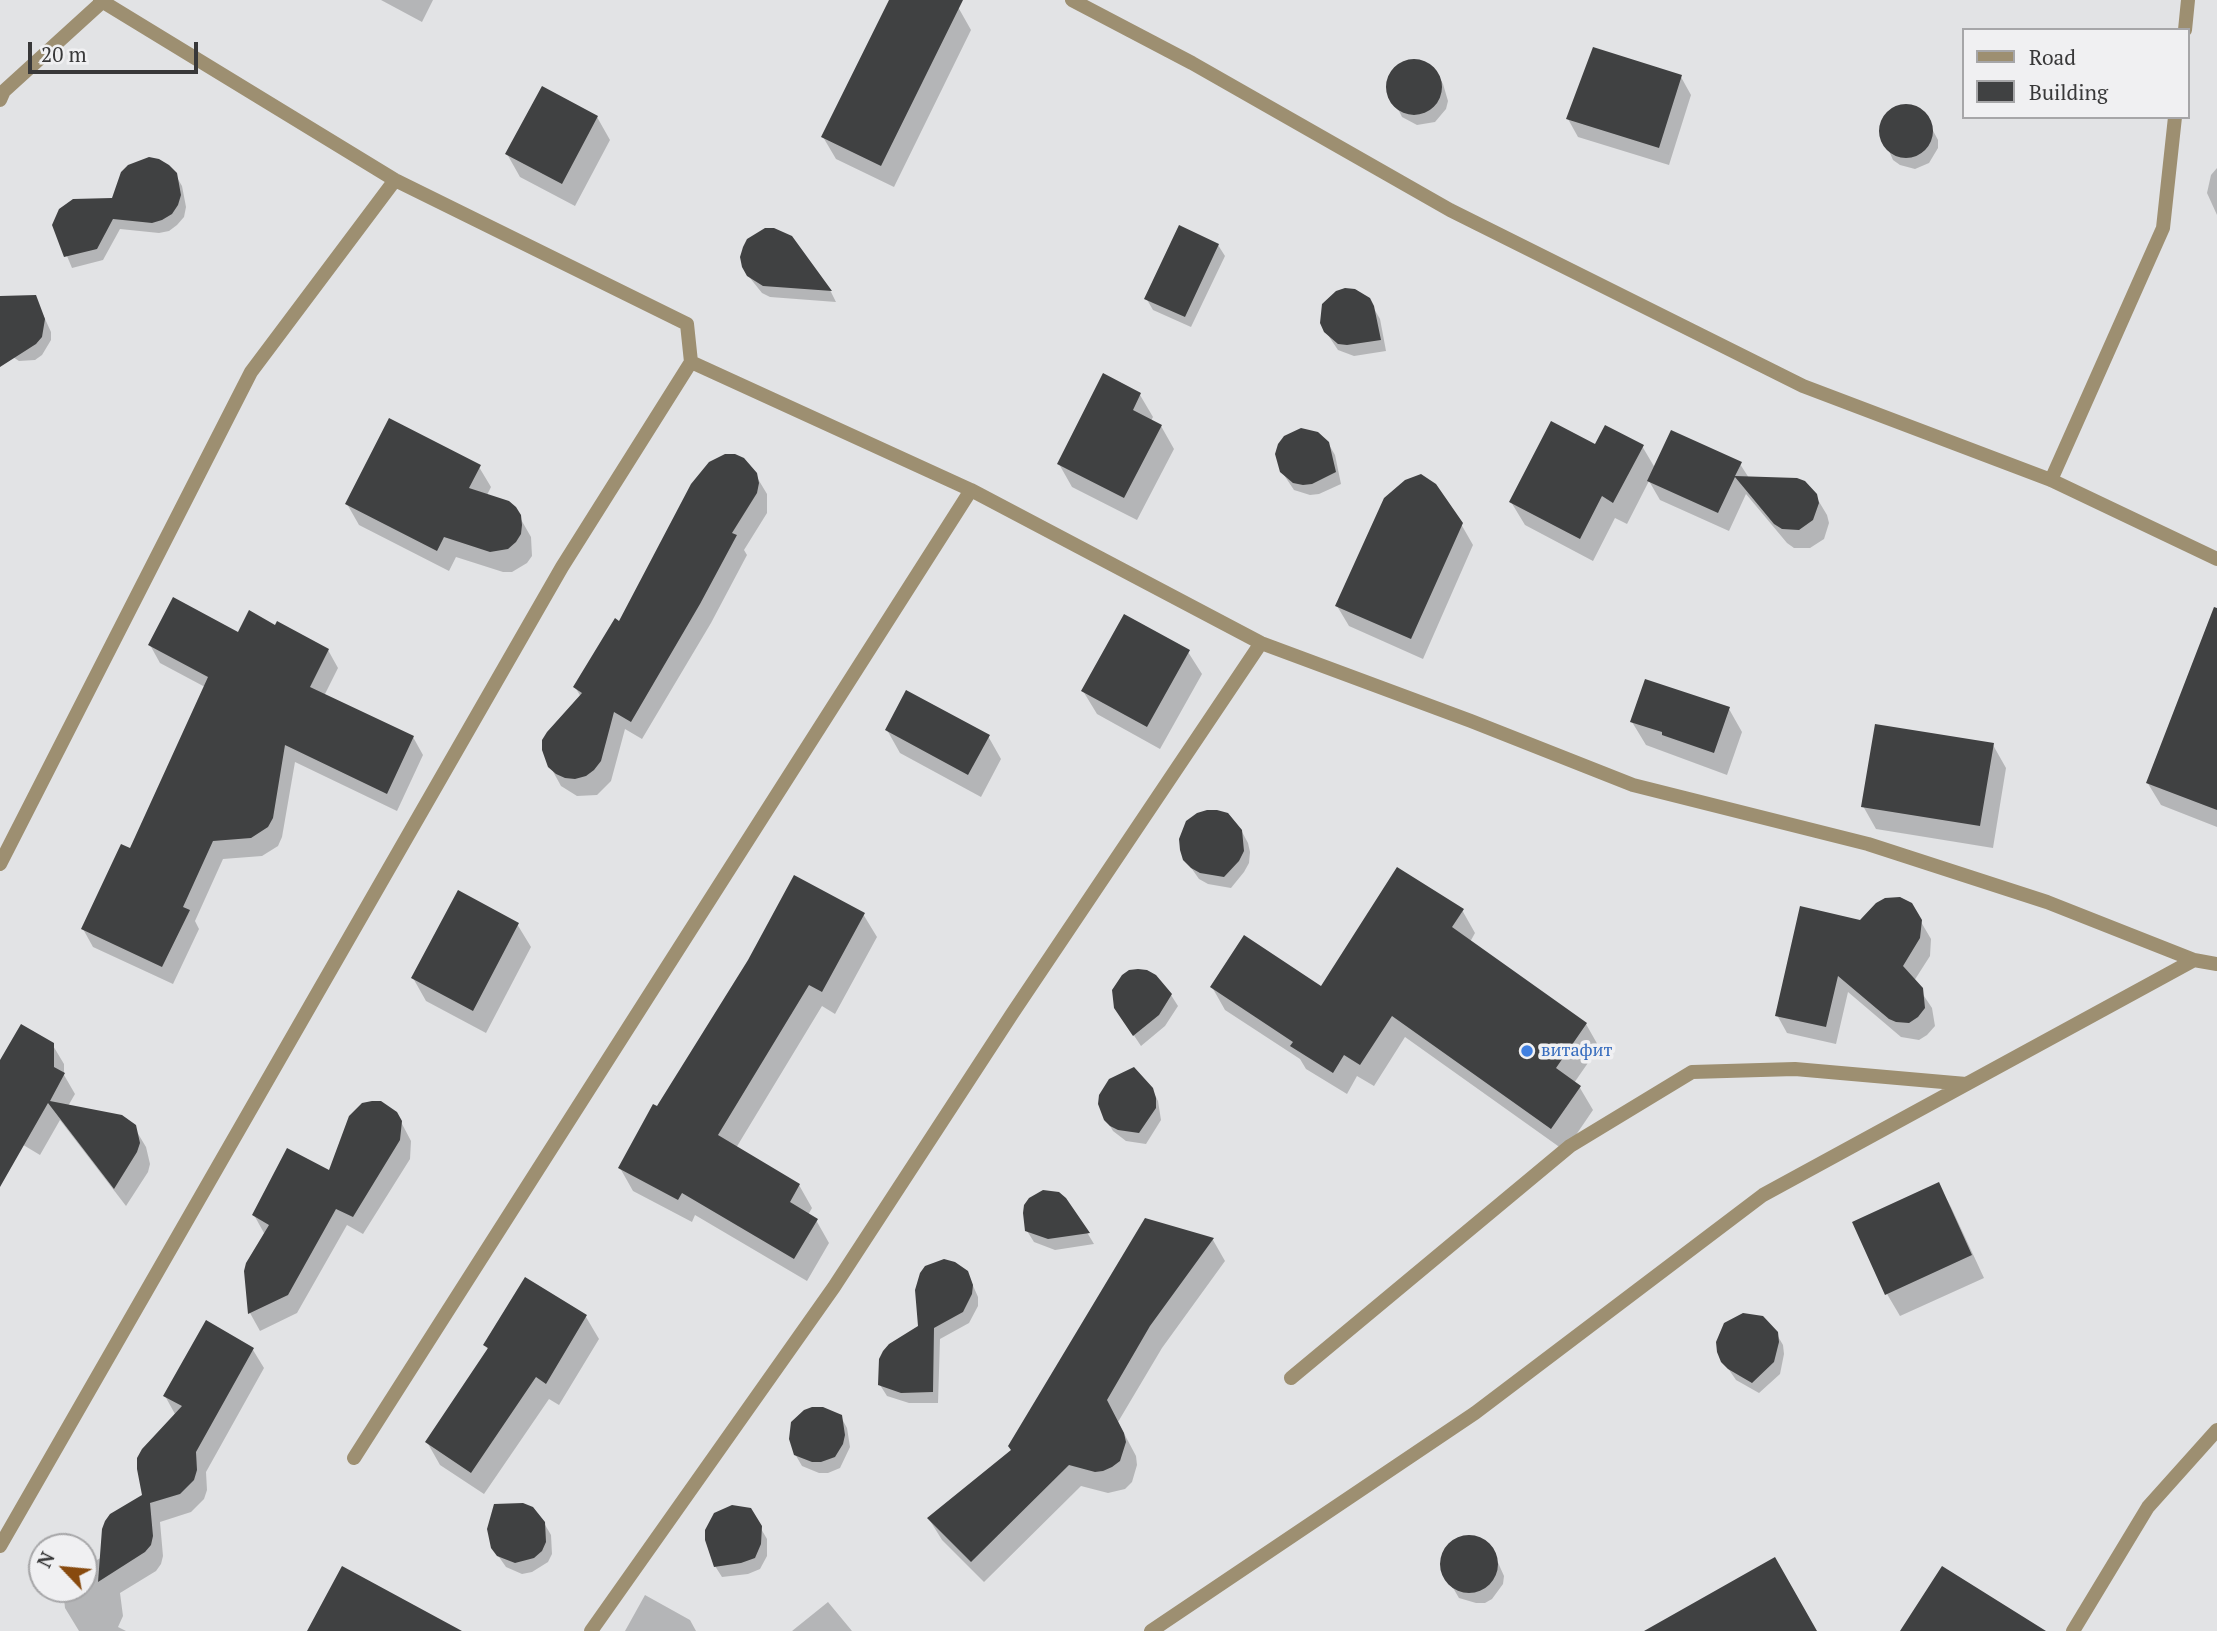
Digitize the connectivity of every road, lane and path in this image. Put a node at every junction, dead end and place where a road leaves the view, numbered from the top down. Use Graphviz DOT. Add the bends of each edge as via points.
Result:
graph roads {
  1 [pos="1072,0"];
  2 [pos="2188,0"];
  3 [pos="102,1"];
  4 [pos="2185,28"];
  5 [pos="0,100"];
  6 [pos="2175,119"];
  7 [pos="395,180"];
  8 [pos="691,362"];
  9 [pos="2051,480"];
  10 [pos="971,490"];
  11 [pos="2217,559"];
  12 [pos="1261,643"];
  13 [pos="0,864"];
  14 [pos="2194,960"];
  15 [pos="2217,964"];
  16 [pos="1967,1084"];
  17 [pos="1291,1378"];
  18 [pos="2217,1430"];
  19 [pos="354,1458"];
  20 [pos="0,1546"];
  21 [pos="592,1631"];
  22 [pos="1151,1631"];
  23 [pos="2073,1631"];
  1 -- 9 [label="street" via="1450,210 1803,386"];
  2 -- 4 [label="street"];
  3 -- 5 [label="street" via="4,91"];
  3 -- 7 [label="street"];
  6 -- 9 [label="street" via="2163,228"];
  7 -- 8 [label="street" via="687,324"];
  7 -- 13 [label="street" via="251,372"];
  8 -- 10 [label="street"];
  8 -- 20 [label="street" via="555,579"];
  9 -- 11 [label="street"];
  10 -- 12 [label="street"];
  10 -- 19 [label="street"];
  12 -- 14 [label="street" via="1633,785 1868,844 2048,902"];
  12 -- 21 [label="street" via="834,1287"];
  14 -- 15 [label="street"];
  14 -- 16 [label="street"];
  16 -- 17 [label="street" via="1795,1069 1692,1072 1570,1146"];
  16 -- 22 [label="street" via="1763,1195 1475,1413"];
  18 -- 23 [label="street" via="2148,1507"];
}
